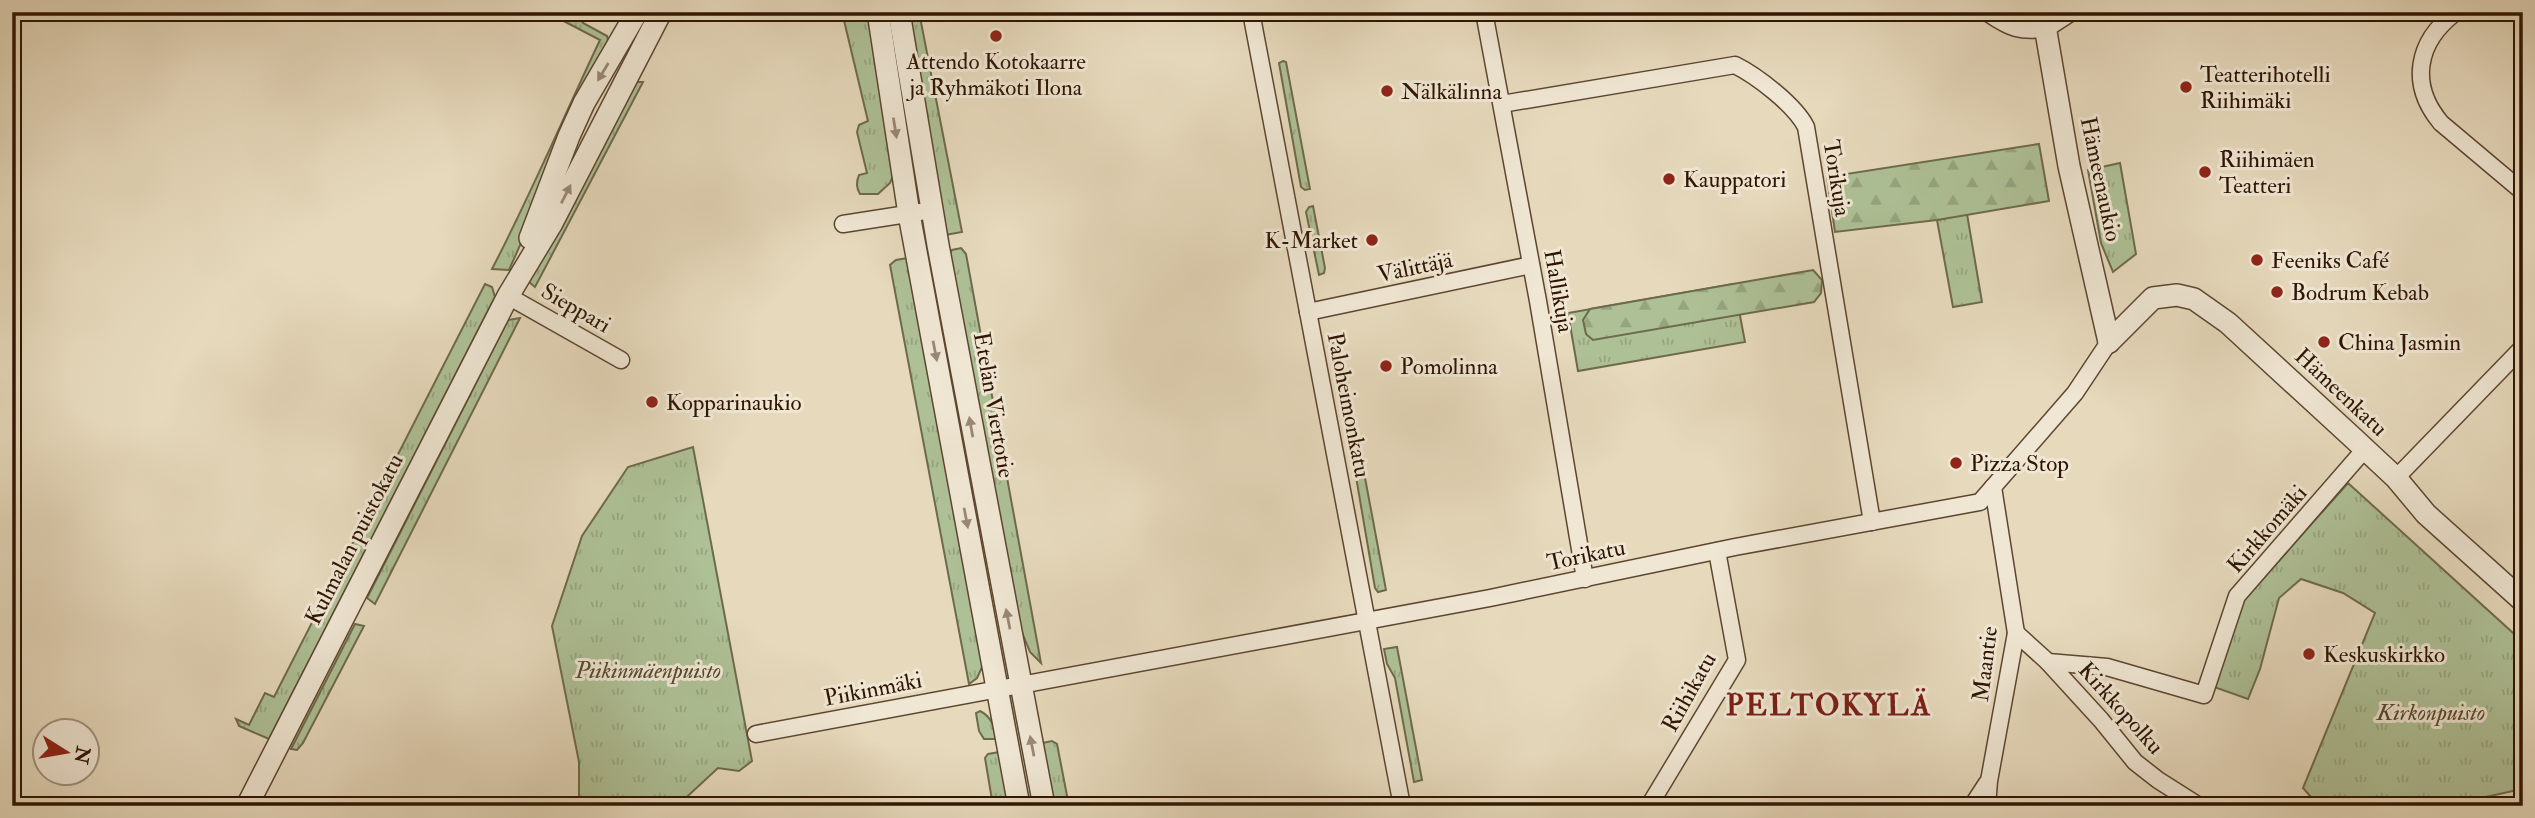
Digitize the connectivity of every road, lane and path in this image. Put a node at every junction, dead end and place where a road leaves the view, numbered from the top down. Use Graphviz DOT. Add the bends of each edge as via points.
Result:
graph roads {
  1 [pos="637,12"];
  2 [pos="661,12"];
  3 [pos="878,12"];
  4 [pos="899,12"];
  5 [pos="1251,12"];
  6 [pos="1484,12"];
  7 [pos="1991,12"];
  8 [pos="2072,12"];
  9 [pos="2456,12"];
  10 [pos="2045,26"];
  11 [pos="1502,104"];
  12 [pos="2523,192"];
  13 [pos="932,210"];
  14 [pos="909,214"];
  15 [pos="843,224"];
  16 [pos="1531,265"];
  17 [pos="508,296"];
  18 [pos="1308,312"];
  19 [pos="2109,342"];
  20 [pos="2523,347"];
  21 [pos="621,360"];
  22 [pos="2365,449"];
  23 [pos="2396,478"];
  24 [pos="1993,487"];
  25 [pos="1872,522"];
  26 [pos="1717,551"];
  27 [pos="1585,579"];
  28 [pos="2523,601"];
  29 [pos="1367,621"];
  30 [pos="2016,633"];
  31 [pos="2048,662"];
  32 [pos="1022,686"];
  33 [pos="999,690"];
  34 [pos="756,734"];
  35 [pos="1989,781"];
  36 [pos="247,806"];
  37 [pos="1019,806"];
  38 [pos="1044,806"];
  39 [pos="1402,806"];
  40 [pos="1649,806"];
  41 [pos="1972,806"];
  42 [pos="1987,806"];
  43 [pos="2199,806"];
  1 -- 17 [label="street, Kulmalan puistokatu, one-way" via="569,136"];
  17 -- 2 [label="street, Kulmalan puistokatu, one-way" via="552,223"];
  3 -- 14 [label="street, Etelän Viertotie, one-way"];
  4 -- 13 [label="street, Etelän Viertotie"];
  5 -- 18 [label="street, Paloheimonkatu"];
  6 -- 11 [label="street, Hallikuja"];
  7 -- 10 [label="street" via="2010,25"];
  8 -- 10 [label="street"];
  9 -- 12 [label="street" via="2427,44 2420,68 2421,86 2441,123"];
  10 -- 19 [label="street, Hämeenaukio" via="2069,166"];
  11 -- 16 [label="street, Hallikuja"];
  11 -- 25 [label="street, Torikuja" via="1735,65 1800,116 1806,127"];
  13 -- 14 [label="street"];
  32 -- 13 [label="street, Etelän Viertotie, one-way"];
  14 -- 15 [label="street"];
  14 -- 33 [label="street, Etelän Viertotie, one-way"];
  16 -- 18 [label="street, Välittäjä"];
  16 -- 27 [label="street, Hallikuja"];
  17 -- 21 [label="street, Sieppari"];
  17 -- 36 [label="street, Kulmalan puistokatu"];
  18 -- 29 [label="street, Paloheimonkatu"];
  19 -- 22 [label="street, Hämeenkatu" via="2153,298 2177,295 2194,299 2228,323"];
  19 -- 24 [label="street, Torikatu" via="2076,393"];
  20 -- 23 [label="street"];
  22 -- 23 [label="street, Hämeenkatu"];
  22 -- 31 [label="street, Kirkkomäki" via="2238,596 2204,695 2107,667"];
  23 -- 28 [label="street, Hämeenkatu" via="2426,514"];
  24 -- 25 [label="street, Torikatu" via="1980,502"];
  24 -- 30 [label="street, Maantie"];
  25 -- 26 [label="street, Torikatu"];
  26 -- 27 [label="street, Torikatu"];
  26 -- 40 [label="street, Riihikatu" via="1737,660"];
  27 -- 29 [label="street, Torikatu"];
  29 -- 32 [label="street, Torikatu"];
  29 -- 39 [label="street, Paloheimonkatu"];
  30 -- 31 [label="street, Kirkkopolku"];
  30 -- 35 [label="street, Maantie"];
  31 -- 43 [label="street, Kirkkopolku" via="2135,762"];
  32 -- 33 [label="street, Torikatu"];
  38 -- 32 [label="street, Etelän Viertotie, one-way"];
  33 -- 34 [label="street, Piikinmäki"];
  33 -- 37 [label="street, Etelän Viertotie"];
  35 -- 41 [label="street"];
  35 -- 42 [label="street, Maantie"];
}
